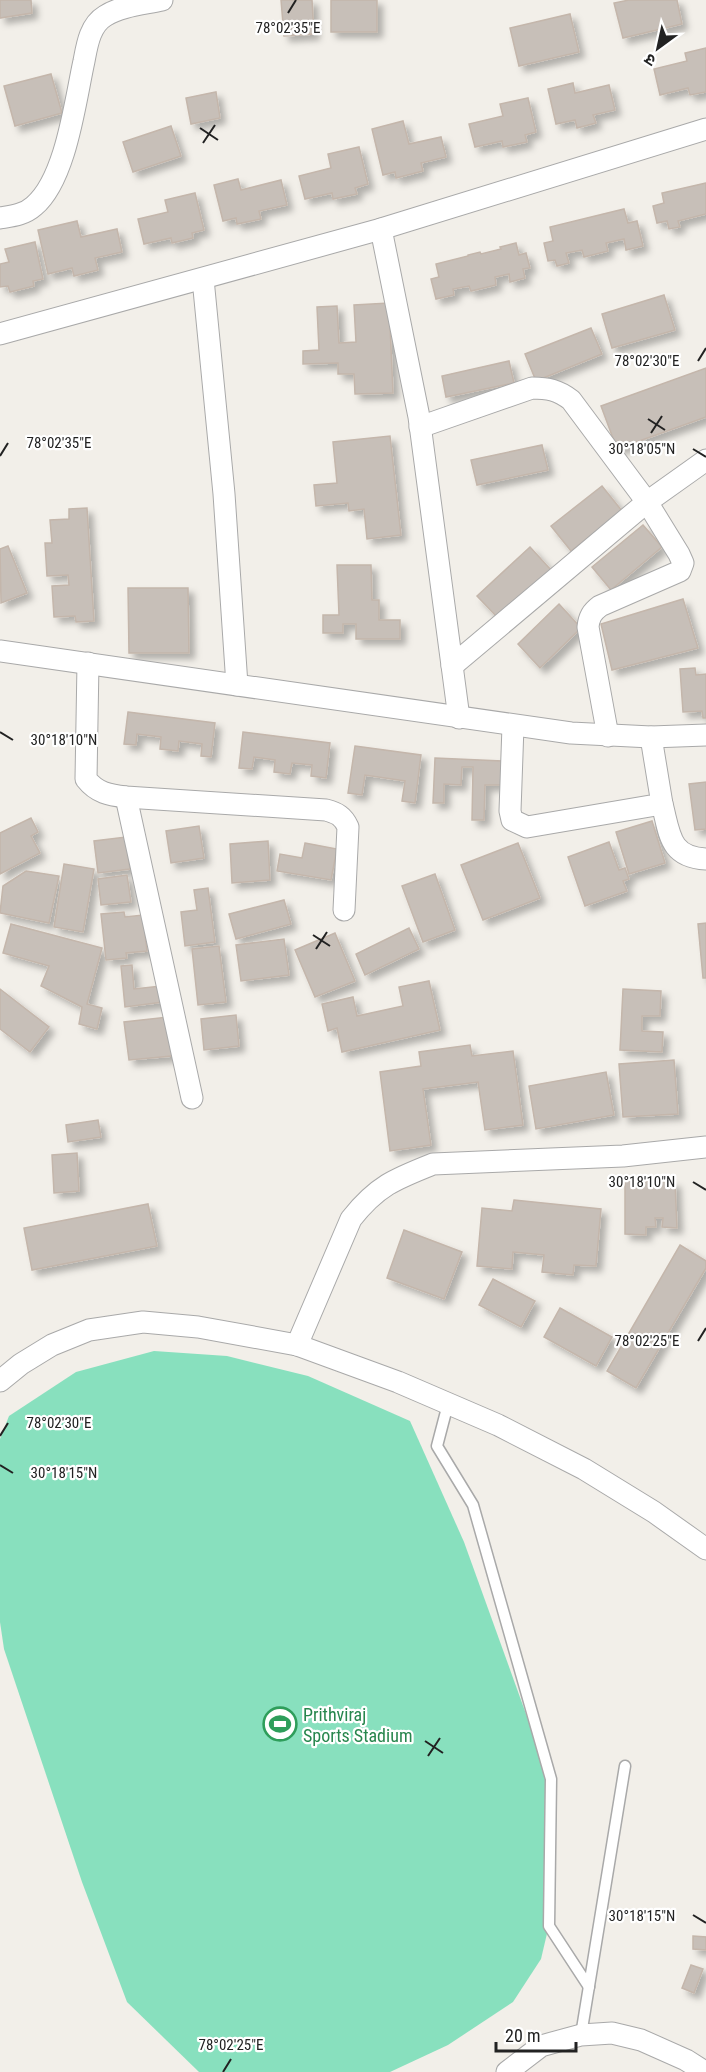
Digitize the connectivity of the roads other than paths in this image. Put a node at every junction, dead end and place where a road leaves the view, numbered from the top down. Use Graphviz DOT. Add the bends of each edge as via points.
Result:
graph roads {
  1 [pos="162,0"];
  2 [pos="706,129"];
  3 [pos="0,218"];
  4 [pos="381,229"];
  5 [pos="203,279"];
  6 [pos="0,334"];
  7 [pos="420,427"];
  8 [pos="706,460"];
  9 [pos="647,502"];
  10 [pos="0,651"];
  11 [pos="88,663"];
  12 [pos="452,666"];
  13 [pos="237,685"];
  14 [pos="459,718"];
  15 [pos="513,726"];
  16 [pos="706,735"];
  17 [pos="608,736"];
  18 [pos="651,737"];
  19 [pos="126,797"];
  20 [pos="662,804"];
  21 [pos="706,859"];
  22 [pos="344,910"];
  23 [pos="192,1098"];
  24 [pos="706,1147"];
  25 [pos="297,1345"];
  26 [pos="0,1381"];
  27 [pos="448,1404"];
  28 [pos="706,1549"];
  29 [pos="625,1766"];
  30 [pos="589,1987"];
  31 [pos="581,2035"];
  32 [pos="507,2072"];
  33 [pos="705,2072"];
  1 -- 3 [label="street" via="117,11 96,25 52,184 21,215"];
  2 -- 4 [label="street"];
  4 -- 5 [label="street"];
  4 -- 7 [label="street"];
  5 -- 6 [label="street"];
  5 -- 13 [label="street"];
  7 -- 9 [label="street" via="532,388 548,388 571,400"];
  7 -- 12 [label="street"];
  8 -- 9 [label="street"];
  9 -- 12 [label="street"];
  9 -- 17 [label="street" via="683,563 672,576 600,606 589,618"];
  10 -- 11 [label="street"];
  11 -- 13 [label="street"];
  11 -- 19 [label="street" via="86,779 94,789"];
  12 -- 14 [label="street"];
  13 -- 14 [label="street"];
  14 -- 15 [label="street"];
  15 -- 17 [label="street"];
  15 -- 20 [label="street" via="510,811 512,820 519,825 527,827"];
  16 -- 18 [label="street"];
  17 -- 18 [label="street"];
  18 -- 20 [label="street"];
  19 -- 22 [label="street" via="336,813 348,827"];
  19 -- 23 [label="street"];
  20 -- 21 [label="street" via="680,853"];
  24 -- 25 [label="street" via="623,1156 433,1164 405,1175 381,1188 351,1219"];
  25 -- 26 [label="street" via="198,1327 143,1322 89,1330 52,1345"];
  25 -- 27 [label="street"];
  27 -- 28 [label="street" via="585,1469"];
  27 -- 30 [label="lane" via="437,1446 473,1505 551,1779 549,1926"];
  29 -- 30 [label="lane"];
  30 -- 31 [label="lane"];
  31 -- 32 [label="street" via="541,2046"];
  31 -- 33 [label="street" via="612,2033 641,2040"];
}
